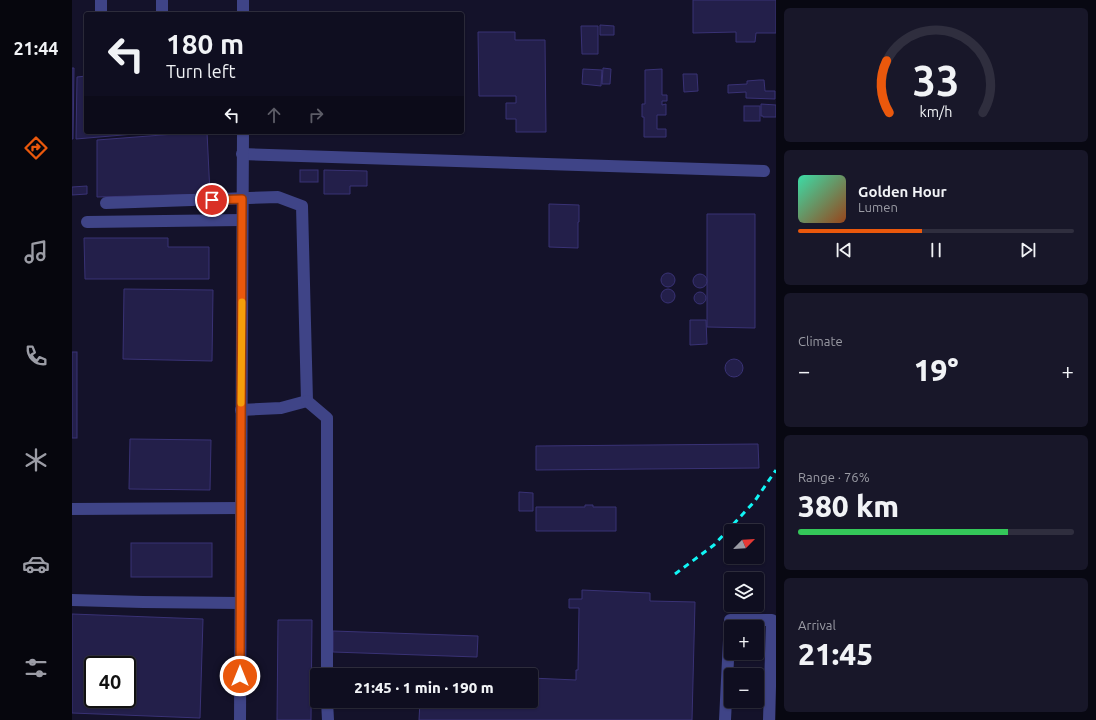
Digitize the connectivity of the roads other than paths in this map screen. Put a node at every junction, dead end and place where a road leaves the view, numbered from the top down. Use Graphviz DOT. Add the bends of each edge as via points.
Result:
graph roads {
  1 [pos="101,0"];
  2 [pos="162,0"];
  3 [pos="243,0"];
  4 [pos="101,12"];
  5 [pos="162,12"];
  6 [pos="243,12"];
  7 [pos="243,134"];
  8 [pos="242,154"];
  9 [pos="764,171"];
  10 [pos="242,199"];
  11 [pos="106,203"];
  12 [pos="242,220"];
  13 [pos="87,222"];
  14 [pos="307,401"];
  15 [pos="241,410"];
  16 [pos="241,508"];
  17 [pos="72,509"];
  18 [pos="72,600"];
  19 [pos="240,603"];
  20 [pos="327,668"];
  21 [pos="327,708"];
  22 [pos="240,720"];
  23 [pos="328,720"];
  24 [pos="725,720"];
  25 [pos="769,720"];
  1 -- 4 [label="street"];
  2 -- 5 [label="street"];
  3 -- 6 [label="street"];
  7 -- 8 [label="street"];
  8 -- 9 [label="street"];
  8 -- 10 [label="street"];
  10 -- 11 [label="street"];
  10 -- 12 [label="street"];
  10 -- 14 [label="street" via="278,197 302,206"];
  12 -- 13 [label="street"];
  12 -- 15 [label="street"];
  14 -- 15 [label="street" via="281,408"];
  14 -- 20 [label="street" via="327,418"];
  15 -- 16 [label="street"];
  16 -- 17 [label="street"];
  16 -- 19 [label="street"];
  18 -- 19 [label="street"];
  19 -- 22 [label="street"];
  21 -- 23 [label="street"];
  24 -- 25 [label="street" via="730,620 772,620"];
}
